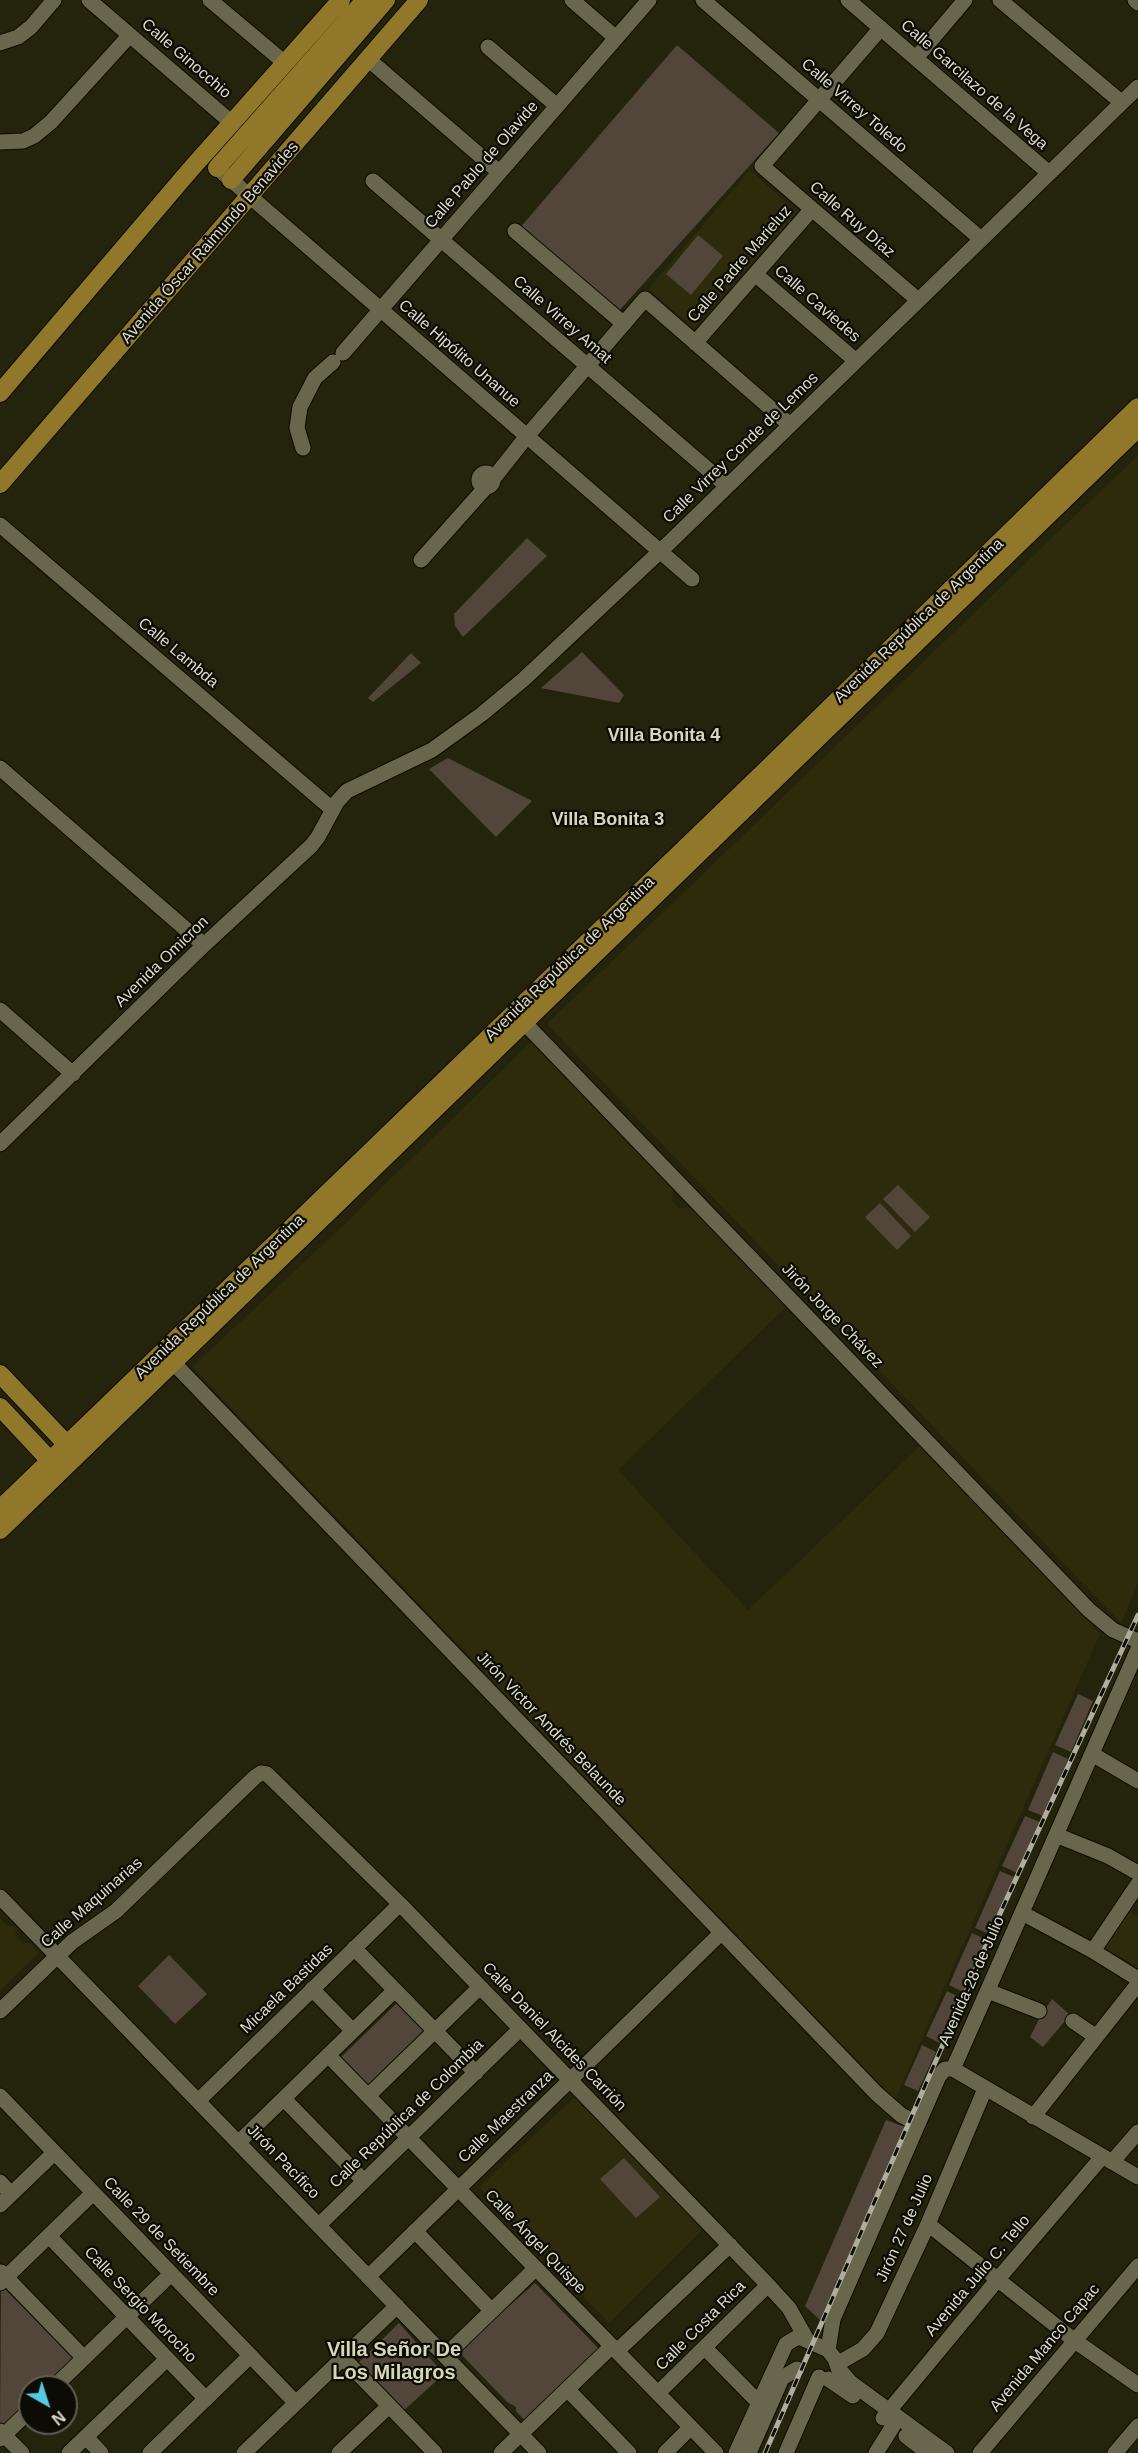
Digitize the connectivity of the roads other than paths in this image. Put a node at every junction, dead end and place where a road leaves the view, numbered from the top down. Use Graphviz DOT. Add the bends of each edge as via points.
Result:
graph roads {
  1 [pos="89,0"];
  2 [pos="210,0"];
  3 [pos="341,0"];
  4 [pos="365,0"];
  5 [pos="386,0"];
  6 [pos="419,0"];
  7 [pos="572,0"];
  8 [pos="649,0"];
  9 [pos="703,0"];
  10 [pos="848,0"];
  11 [pos="965,0"];
  12 [pos="1000,0"];
  13 [pos="47,3"];
  14 [pos="320,24"];
  15 [pos="881,28"];
  16 [pos="130,35"];
  17 [pos="334,36"];
  18 [pos="616,38"];
  19 [pos="0,43"];
  20 [pos="488,47"];
  21 [pos="916,58"];
  22 [pos="368,59"];
  23 [pos="285,63"];
  24 [pos="1138,87"];
  25 [pos="819,100"];
  26 [pos="1121,102"];
  27 [pos="557,106"];
  28 [pos="232,123"];
  29 [pos="0,142"];
  30 [pos="202,156"];
  31 [pos="499,172"];
  32 [pos="1049,173"];
  33 [pos="224,174"];
  34 [pos="373,181"];
  35 [pos="250,197"];
  36 [pos="812,209"];
  37 [pos="515,231"];
  38 [pos="441,239"];
  39 [pos="981,239"];
  40 [pos="755,274"];
  41 [pos="918,300"];
  42 [pos="380,309"];
  43 [pos="624,324"];
  44 [pos="696,343"];
  45 [pos="856,361"];
  46 [pos="588,366"];
  47 [pos="0,393"];
  48 [pos="1138,407"];
  49 [pos="790,425"];
  50 [pos="1138,428"];
  51 [pos="527,436"];
  52 [pos="303,448"];
  53 [pos="1071,483"];
  54 [pos="0,484"];
  55 [pos="727,486"];
  56 [pos="0,525"];
  57 [pos="660,552"];
  58 [pos="421,560"];
  59 [pos="692,579"];
  60 [pos="0,768"];
  61 [pos="336,804"];
  62 [pos="204,945"];
  63 [pos="0,1010"];
  64 [pos="519,1018"];
  65 [pos="73,1074"];
  66 [pos="0,1144"];
  67 [pos="169,1357"];
  68 [pos="0,1374"];
  69 [pos="0,1407"];
  70 [pos="32,1408"];
  71 [pos="15,1424"];
  72 [pos="73,1450"];
  73 [pos="56,1466"];
  74 [pos="0,1509"];
  75 [pos="0,1530"];
  76 [pos="1135,1643"];
  77 [pos="1092,1754"];
  78 [pos="261,1773"];
  79 [pos="1138,1781"];
  80 [pos="1056,1835"];
  81 [pos="1138,1873"];
  82 [pos="1138,1884"];
  83 [pos="0,1897"];
  84 [pos="400,1904"];
  85 [pos="1022,1913"];
  86 [pos="721,1933"];
  87 [pos="354,1948"];
  88 [pos="1093,1951"];
  89 [pos="58,1955"];
  90 [pos="1138,1981"];
  91 [pos="480,1987"];
  92 [pos="312,1989"];
  93 [pos="395,1990"];
  94 [pos="988,1991"];
  95 [pos="0,2011"];
  96 [pos="1039,2011"];
  97 [pos="1073,2021"];
  98 [pos="520,2029"];
  99 [pos="353,2031"];
  100 [pos="435,2031"];
  101 [pos="1095,2036"];
  102 [pos="328,2055"];
  103 [pos="953,2069"];
  104 [pos="476,2073"];
  105 [pos="570,2080"];
  106 [pos="985,2089"];
  107 [pos="0,2096"];
  108 [pos="368,2096"];
  109 [pos="284,2099"];
  110 [pos="198,2101"];
  111 [pos="1033,2117"];
  112 [pos="918,2124"];
  113 [pos="1138,2132"];
  114 [pos="409,2138"];
  115 [pos="239,2142"];
  116 [pos="54,2152"];
  117 [pos="1107,2160"];
  118 [pos="1138,2177"];
  119 [pos="364,2181"];
  120 [pos="0,2182"];
  121 [pos="459,2189"];
  122 [pos="93,2193"];
  123 [pos="6,2199"];
  124 [pos="928,2224"];
  125 [pos="319,2225"];
  126 [pos="415,2231"];
  127 [pos="49,2236"];
  128 [pos="730,2245"];
  129 [pos="1138,2266"];
  130 [pos="536,2268"];
  131 [pos="171,2274"];
  132 [pos="2,2277"];
  133 [pos="368,2277"];
  134 [pos="998,2279"];
  135 [pos="768,2285"];
  136 [pos="397,2306"];
  137 [pos="492,2311"];
  138 [pos="127,2317"];
  139 [pos="1075,2341"];
  140 [pos="816,2344"];
  141 [pos="705,2348"];
  142 [pos="615,2349"];
  143 [pos="784,2349"];
  144 [pos="250,2356"];
  145 [pos="445,2356"];
  146 [pos="84,2358"];
  147 [pos="343,2358"];
  148 [pos="167,2359"];
  149 [pos="797,2369"];
  150 [pos="831,2372"];
  151 [pos="66,2375"];
  152 [pos="777,2376"];
  153 [pos="1138,2385"];
  154 [pos="567,2389"];
  155 [pos="658,2393"];
  156 [pos="206,2399"];
  157 [pos="296,2403"];
  158 [pos="759,2403"];
  159 [pos="389,2406"];
  160 [pos="888,2419"];
  161 [pos="18,2420"];
  162 [pos="1138,2426"];
  163 [pos="691,2427"];
  164 [pos="521,2434"];
  165 [pos="1,2435"];
  166 [pos="86,2437"];
  167 [pos="256,2441"];
  168 [pos="347,2450"];
  169 [pos="22,2453"];
  170 [pos="69,2453"];
  171 [pos="101,2453"];
  172 [pos="150,2453"];
  173 [pos="244,2453"];
  174 [pos="267,2453"];
  175 [pos="435,2453"];
  176 [pos="501,2453"];
  177 [pos="539,2453"];
  178 [pos="629,2453"];
  179 [pos="664,2453"];
  180 [pos="717,2453"];
  181 [pos="736,2453"];
  182 [pos="749,2453"];
  183 [pos="786,2453"];
  184 [pos="876,2453"];
  185 [pos="928,2453"];
  186 [pos="947,2453"];
  187 [pos="980,2453"];
  188 [pos="1115,2453"];
  1 -- 16 [label="street, Calle Ginocchio"];
  2 -- 23 [label="street"];
  3 -- 14 [label="main road"];
  4 -- 17 [label="main road"];
  5 -- 33 [label="main road, Avenida Óscar Raimundo Benavides"];
  6 -- 22 [label="main road, Avenida Óscar Raimundo Benavides"];
  7 -- 18 [label="street"];
  8 -- 18 [label="street, Calle Pablo de Olavide"];
  9 -- 25 [label="street, Calle Virrey Toledo"];
  10 -- 15 [label="street, Calle Garcilazo de la Vega"];
  11 -- 21 [label="street"];
  12 -- 26 [label="street"];
  13 -- 19 [label="street" via="31,27"];
  14 -- 17 [label="main road"];
  14 -- 23 [label="main road"];
  15 -- 21 [label="street, Calle Garcilazo de la Vega"];
  15 -- 25 [label="street"];
  16 -- 28 [label="street, Calle Ginocchio"];
  16 -- 29 [label="street" via="34,136 23,141"];
  17 -- 33 [label="main road"];
  18 -- 27 [label="street, Calle Pablo de Olavide"];
  20 -- 27 [label="street"];
  21 -- 32 [label="street, Calle Garcilazo de la Vega"];
  22 -- 31 [label="street"];
  22 -- 35 [label="main road, Avenida Óscar Raimundo Benavides"];
  23 -- 28 [label="main road"];
  24 -- 26 [label="street, Calle Virrey Conde de Lemos"];
  25 -- 36 [label="street, Calle Ruy Díaz" via="762,166"];
  25 -- 39 [label="street, Calle Virrey Toledo"];
  26 -- 32 [label="street, Calle Virrey Conde de Lemos"];
  27 -- 31 [label="street, Calle Pablo de Olavide"];
  28 -- 30 [label="main road"];
  30 -- 33 [label="street, Calle Hipólito Unanue"];
  30 -- 47 [label="main road"];
  31 -- 38 [label="street, Calle Pablo de Olavide"];
  32 -- 39 [label="street, Calle Virrey Conde de Lemos"];
  33 -- 35 [label="street, Calle Hipólito Unanue"];
  34 -- 38 [label="street, Calle Virrey Amat"];
  35 -- 42 [label="street, Calle Hipólito Unanue"];
  35 -- 54 [label="main road, Avenida Óscar Raimundo Benavides"];
  36 -- 40 [label="street, Calle Padre Marieluz"];
  36 -- 41 [label="street, Calle Ruy Díaz"];
  37 -- 43 [label="street"];
  38 -- 42 [label="street, Calle Pablo de Olavide"];
  38 -- 46 [label="street, Calle Virrey Amat"];
  39 -- 41 [label="street, Calle Virrey Conde de Lemos"];
  40 -- 44 [label="street, Calle Padre Marieluz"];
  40 -- 45 [label="street, Calle Caviedes"];
  41 -- 45 [label="street, Calle Virrey Conde de Lemos"];
  42 -- 51 [label="street, Calle Hipólito Unanue"];
  42 -- 52 [label="street, Calle Pablo de Olavide" via="315,378 300,407 297,428"];
  43 -- 44 [label="street" via="645,299"];
  43 -- 46 [label="street"];
  44 -- 49 [label="street"];
  45 -- 49 [label="street, Calle Virrey Conde de Lemos"];
  46 -- 51 [label="street"];
  46 -- 55 [label="street, Calle Virrey Amat"];
  48 -- 53 [label="main road, Avenida República de Argentina"];
  49 -- 55 [label="street, Calle Virrey Conde de Lemos"];
  50 -- 53 [label="main road, Avenida República de Argentina"];
  51 -- 57 [label="street, Calle Hipólito Unanue"];
  51 -- 58 [label="street"];
  53 -- 64 [label="main road, Avenida República de Argentina"];
  55 -- 57 [label="street, Calle Virrey Conde de Lemos"];
  56 -- 61 [label="street, Calle Lambda"];
  57 -- 59 [label="street, Calle Hipólito Unanue"];
  57 -- 61 [label="street, Calle Virrey Conde de Lemos" via="482,714 432,750 359,784"];
  60 -- 62 [label="street"];
  61 -- 62 [label="street, Avenida Omicron" via="310,846"];
  62 -- 65 [label="street, Avenida Omicron"];
  63 -- 65 [label="street"];
  64 -- 67 [label="main road, Avenida República de Argentina"];
  64 -- 76 [label="street, Jirón Jorge Chávez" via="1089,1610"];
  65 -- 66 [label="street, Avenida Omicron"];
  67 -- 72 [label="main road, Avenida República de Argentina"];
  67 -- 86 [label="street, Jirón Victor Andrés Belaunde"];
  68 -- 70 [label="main road"];
  69 -- 71 [label="main road"];
  70 -- 71 [label="main road"];
  70 -- 72 [label="main road"];
  71 -- 73 [label="main road"];
  72 -- 73 [label="main road, Avenida República de Argentina"];
  73 -- 74 [label="main road, Avenida República de Argentina"];
  73 -- 75 [label="main road, Avenida República de Argentina"];
  76 -- 77 [label="street, Avenida 28 de Julio"];
  77 -- 79 [label="street"];
  77 -- 80 [label="street, Avenida 28 de Julio"];
  78 -- 84 [label="street, Calle Daniel Alcides Carrión" via="273,1777"];
  78 -- 89 [label="street, Calle Maquinarias" via="116,1911"];
  80 -- 81 [label="street"];
  80 -- 85 [label="street, Avenida 28 de Julio"];
  82 -- 88 [label="street"];
  83 -- 89 [label="street, Jirón Pacífico"];
  84 -- 87 [label="street, Micaela Bastidas"];
  84 -- 91 [label="street, Calle Daniel Alcides Carrión"];
  85 -- 88 [label="street"];
  85 -- 94 [label="street, Avenida 28 de Julio"];
  86 -- 105 [label="street, Calle Maestranza"];
  86 -- 112 [label="street, Jirón Victor Andrés Belaunde" via="885,2102"];
  87 -- 92 [label="street, Micaela Bastidas"];
  87 -- 93 [label="street"];
  88 -- 90 [label="street"];
  89 -- 95 [label="street, Calle Maquinarias"];
  89 -- 110 [label="street, Jirón Pacífico"];
  90 -- 101 [label="street"];
  91 -- 98 [label="street, Calle Daniel Alcides Carrión"];
  91 -- 100 [label="street"];
  92 -- 99 [label="street"];
  92 -- 110 [label="street, Micaela Bastidas"];
  93 -- 99 [label="street"];
  93 -- 100 [label="street"];
  94 -- 96 [label="street"];
  94 -- 103 [label="street, Avenida 28 de Julio"];
  97 -- 101 [label="street"];
  98 -- 104 [label="street, Calle República de Colombia"];
  98 -- 105 [label="street, Calle Daniel Alcides Carrión"];
  99 -- 102 [label="street"];
  100 -- 104 [label="street"];
  100 -- 108 [label="street"];
  101 -- 111 [label="street"];
  102 -- 108 [label="street, Calle Ángel Quispe"];
  102 -- 109 [label="street"];
  103 -- 106 [label="street"];
  103 -- 112 [label="street, Avenida 28 de Julio" via="941,2072"];
  104 -- 114 [label="street, Calle República de Colombia"];
  105 -- 121 [label="street, Calle Maestranza"];
  105 -- 128 [label="street, Calle Daniel Alcides Carrión"];
  106 -- 111 [label="street"];
  106 -- 124 [label="street, Jirón 27 de Julio"];
  107 -- 116 [label="street, Calle 29 de Setiembre"];
  108 -- 114 [label="street, Calle Ángel Quispe"];
  109 -- 115 [label="street"];
  109 -- 119 [label="street"];
  110 -- 115 [label="street, Jirón Pacífico"];
  111 -- 117 [label="street"];
  112 -- 140 [label="street, Avenida 28 de Julio" via="833,2319"];
  113 -- 117 [label="street, Avenida Julio C. Tello"];
  114 -- 119 [label="street, Calle República de Colombia"];
  114 -- 121 [label="street, Calle Ángel Quispe"];
  115 -- 125 [label="street, Jirón Pacífico"];
  116 -- 122 [label="street, Calle 29 de Setiembre"];
  116 -- 123 [label="street"];
  117 -- 118 [label="street"];
  117 -- 134 [label="street, Avenida Julio C. Tello"];
  119 -- 125 [label="street, Calle República de Colombia"];
  120 -- 123 [label="street"];
  121 -- 126 [label="street, Calle Maestranza"];
  121 -- 130 [label="street, Calle Ángel Quispe"];
  122 -- 127 [label="street"];
  122 -- 131 [label="street, Calle 29 de Setiembre"];
  124 -- 134 [label="street"];
  124 -- 150 [label="street, Jirón 27 de Julio" via="876,2333 863,2349"];
  125 -- 133 [label="street, Jirón Pacífico"];
  126 -- 133 [label="street, Calle Maestranza"];
  126 -- 137 [label="street"];
  127 -- 132 [label="street"];
  127 -- 138 [label="street, Calle Sergio Morocho"];
  128 -- 135 [label="street, Calle Daniel Alcides Carrión"];
  128 -- 142 [label="street"];
  129 -- 139 [label="street, Avenida Manco Capac"];
  130 -- 137 [label="street"];
  130 -- 142 [label="street, Calle Ángel Quispe"];
  131 -- 138 [label="street"];
  131 -- 144 [label="street, Calle 29 de Setiembre"];
  132 -- 146 [label="street"];
  133 -- 136 [label="street, Jirón Pacífico"];
  134 -- 139 [label="street"];
  134 -- 160 [label="street, Avenida Julio C. Tello"];
  135 -- 140 [label="street, Calle Daniel Alcides Carrión"];
  135 -- 141 [label="street, Calle Costa Rica"];
  136 -- 145 [label="street, Jirón Pacífico"];
  136 -- 147 [label="street"];
  137 -- 145 [label="street"];
  138 -- 146 [label="street"];
  138 -- 148 [label="street, Calle Sergio Morocho"];
  139 -- 153 [label="street"];
  139 -- 187 [label="street, Avenida Manco Capac"];
  140 -- 143 [label="street" via="796,2338"];
  140 -- 150 [label="street, Calle Daniel Alcides Carrión"];
  141 -- 155 [label="street, Calle Costa Rica"];
  141 -- 158 [label="street"];
  142 -- 154 [label="street"];
  142 -- 155 [label="street, Calle Ángel Quispe"];
  143 -- 149 [label="street" via="786,2359"];
  143 -- 152 [label="street"];
  144 -- 156 [label="street"];
  144 -- 157 [label="street, Calle 29 de Setiembre"];
  145 -- 164 [label="street, Jirón Pacífico"];
  146 -- 151 [label="street"];
  147 -- 157 [label="street"];
  147 -- 159 [label="street"];
  148 -- 156 [label="street, Calle Sergio Morocho"];
  148 -- 166 [label="street"];
  149 -- 150 [label="street"];
  149 -- 152 [label="street"];
  150 -- 160 [label="street" via="850,2382"];
  150 -- 183 [label="street"];
  152 -- 158 [label="street"];
  152 -- 182 [label="street"];
  154 -- 164 [label="street"];
  154 -- 178 [label="street"];
  155 -- 163 [label="street, Calle Ángel Quispe"];
  156 -- 172 [label="street"];
  157 -- 167 [label="street"];
  158 -- 181 [label="street"];
  159 -- 168 [label="street"];
  159 -- 175 [label="street"];
  160 -- 184 [label="street, Avenida Julio C. Tello"];
  160 -- 185 [label="street"];
  160 -- 186 [label="street"];
  161 -- 165 [label="street"];
  162 -- 188 [label="street"];
  163 -- 179 [label="street"];
  163 -- 180 [label="street, Calle Ángel Quispe"];
  164 -- 176 [label="street"];
  164 -- 177 [label="street, Jirón Pacífico"];
  165 -- 169 [label="street"];
  166 -- 170 [label="street"];
  166 -- 171 [label="street"];
  167 -- 173 [label="street"];
  167 -- 174 [label="street"];
}
